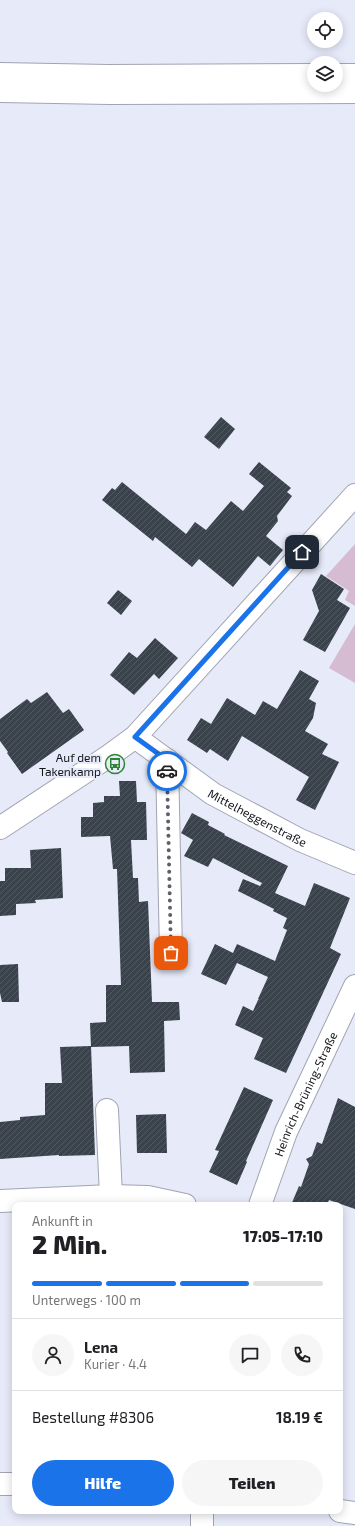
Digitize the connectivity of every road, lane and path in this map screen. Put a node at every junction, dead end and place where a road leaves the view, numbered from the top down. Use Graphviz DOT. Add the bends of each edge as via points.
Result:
graph roads {
  1 [pos="0,74"];
  2 [pos="307,75"];
  3 [pos="343,75"];
  4 [pos="355,75"];
  5 [pos="0,92"];
  6 [pos="355,92"];
  7 [pos="355,495"];
  8 [pos="135,737"];
  9 [pos="167,760"];
  10 [pos="0,828"];
  11 [pos="355,863"];
  12 [pos="171,953"];
  13 [pos="355,986"];
  14 [pos="107,1110"];
  15 [pos="111,1196"];
  16 [pos="0,1201"];
  17 [pos="171,1202"];
  18 [pos="261,1202"];
  19 [pos="0,1484"];
  20 [pos="12,1484"];
  21 [pos="343,1511"];
  22 [pos="355,1513"];
  23 [pos="202,1514"];
  24 [pos="202,1526"];
  1 -- 2 [label="main road"];
  3 -- 4 [label="main road"];
  5 -- 6 [label="main road"];
  7 -- 8 [label="main road"];
  8 -- 9 [label="main road, Mittelheggenstraße"];
  8 -- 10 [label="main road"];
  9 -- 11 [label="main road, Mittelheggenstraße" via="213,794 300,840"];
  9 -- 12 [label="main road"];
  13 -- 18 [label="main road, Heinrich-Brüning-Straße" via="286,1132"];
  14 -- 15 [label="main road"];
  15 -- 16 [label="main road"];
  15 -- 17 [label="main road" via="148,1197"];
  19 -- 20 [label="main road"];
  21 -- 22 [label="main road"];
  23 -- 24 [label="main road"];
}
